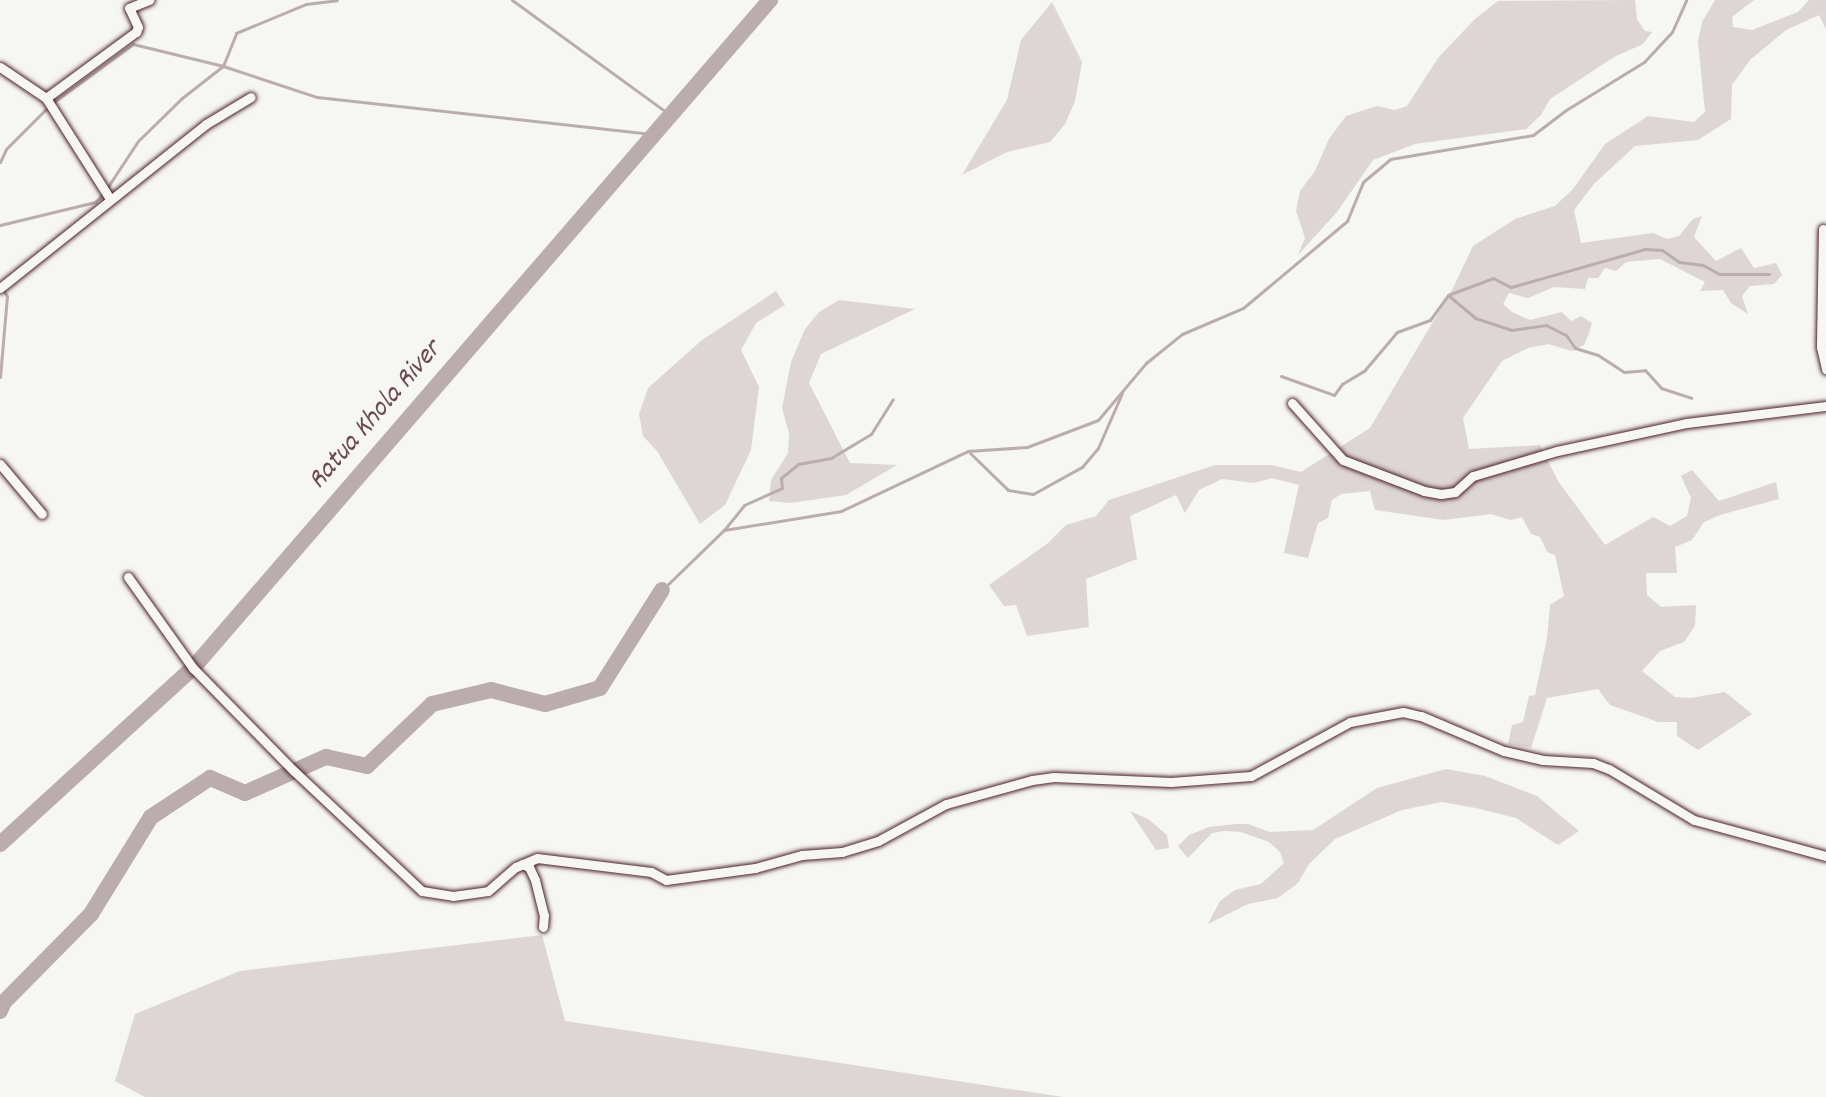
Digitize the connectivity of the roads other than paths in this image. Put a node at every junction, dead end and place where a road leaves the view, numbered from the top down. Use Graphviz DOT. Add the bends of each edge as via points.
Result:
graph roads {
  1 [pos="149,0"];
  2 [pos="0,67"];
  3 [pos="251,97"];
  4 [pos="46,98"];
  5 [pos="110,199"];
  6 [pos="1823,229"];
  7 [pos="0,288"];
  8 [pos="1826,369"];
  9 [pos="1292,403"];
  10 [pos="1826,406"];
  11 [pos="0,464"];
  12 [pos="42,514"];
  13 [pos="128,577"];
  14 [pos="1826,856"];
  15 [pos="522,864"];
  16 [pos="543,927"];
  1 -- 4 [label="street" via="129,8 136,32"];
  2 -- 4 [label="street"];
  3 -- 5 [label="street" via="206,124"];
  4 -- 5 [label="street"];
  5 -- 7 [label="street"];
  6 -- 8 [label="street" via="1821,347"];
  9 -- 10 [label="street" via="1343,460 1441,494 1455,492 1473,476 1557,451 1687,423"];
  11 -- 12 [label="street"];
  13 -- 15 [label="street" via="193,668 422,891 483,893"];
  14 -- 15 [label="street" via="1694,820 1593,763 1504,751 1403,712 1350,722 1251,776 1171,782 1032,780 946,804 878,841 747,870 666,880 651,872 537,858"];
  15 -- 16 [label="street" via="529,867 539,891"];
}
